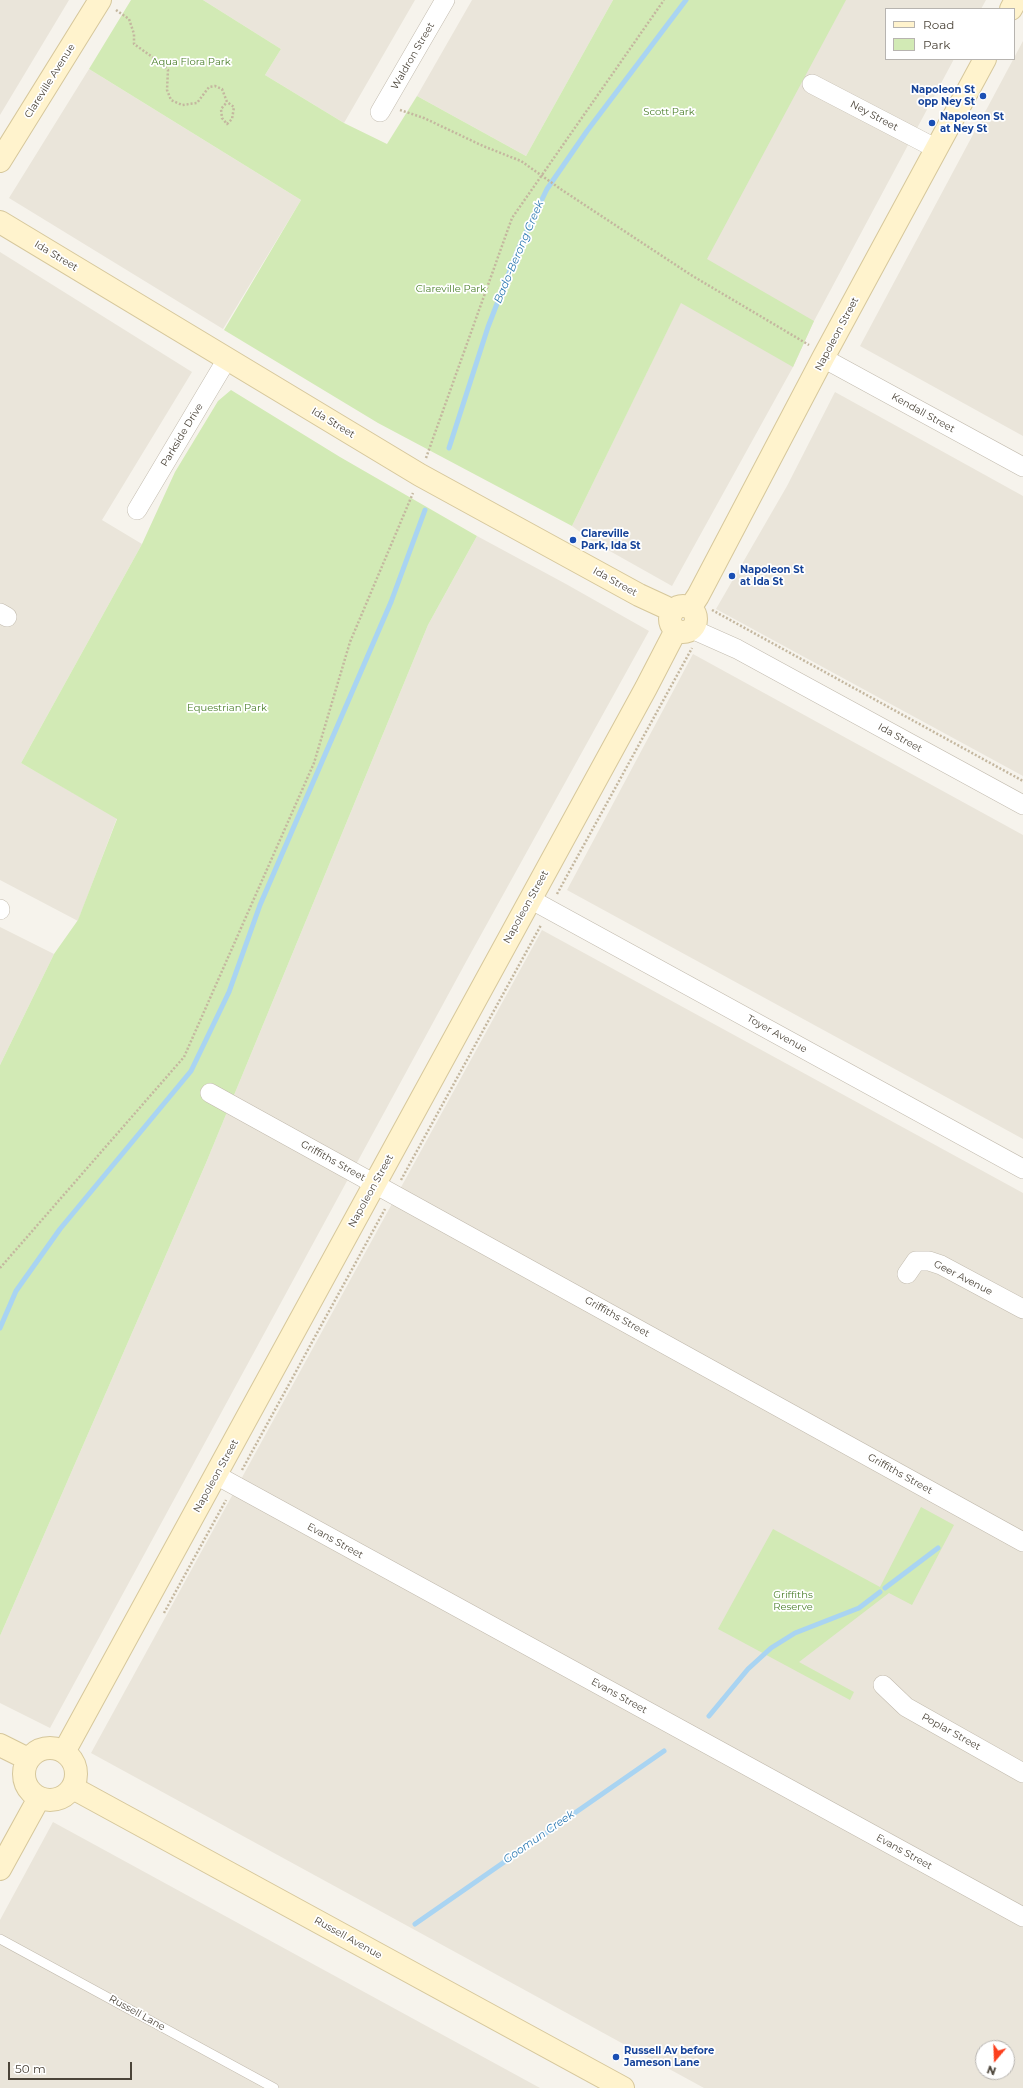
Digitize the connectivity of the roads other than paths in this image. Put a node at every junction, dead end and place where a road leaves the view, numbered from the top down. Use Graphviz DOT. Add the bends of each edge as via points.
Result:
graph roads {
  1 [pos="445,0"];
  2 [pos="106,4"];
  3 [pos="984,60"];
  4 [pos="812,84"];
  5 [pos="382,108"];
  6 [pos="937,149"];
  7 [pos="0,162"];
  8 [pos="0,222"];
  9 [pos="824,358"];
  10 [pos="227,359"];
  11 [pos="1023,467"];
  12 [pos="137,510"];
  13 [pos="682,620"];
  14 [pos="1023,805"];
  15 [pos="530,899"];
  16 [pos="210,1093"];
  17 [pos="1023,1169"];
  18 [pos="375,1184"];
  19 [pos="907,1274"];
  20 [pos="1023,1310"];
  21 [pos="216,1475"];
  22 [pos="1023,1542"];
  23 [pos="883,1685"];
  24 [pos="0,1745"];
  25 [pos="64,1752"];
  26 [pos="28,1759"];
  27 [pos="1023,1773"];
  28 [pos="73,1788"];
  29 [pos="39,1798"];
  30 [pos="0,1869"];
  31 [pos="1023,1918"];
  32 [pos="0,1939"];
  33 [pos="274,2088"];
  34 [pos="623,2088"];
  1 -- 5 [label="street, Waldron Street"];
  2 -- 7 [label="street, Clareville Avenue"];
  3 -- 6 [label="street, Napoleon Street"];
  4 -- 6 [label="street, Ney Street"];
  6 -- 9 [label="street, Napoleon Street"];
  8 -- 10 [label="street, Ida Street"];
  9 -- 11 [label="street, Kendall Street"];
  9 -- 13 [label="street, Napoleon Street" via="698,596"];
  10 -- 12 [label="street, Parkside Drive"];
  10 -- 13 [label="street, Ida Street" via="420,475 665,607"];
  13 -- 14 [label="street, Ida Street"];
  13 -- 15 [label="street, Napoleon Street"];
  15 -- 17 [label="street, Toyer Avenue"];
  15 -- 18 [label="street, Napoleon Street"];
  16 -- 18 [label="street, Griffiths Street"];
  18 -- 21 [label="street, Napoleon Street"];
  18 -- 22 [label="street, Griffiths Street"];
  19 -- 20 [label="street, Geer Avenue" via="916,1261 929,1261"];
  21 -- 25 [label="street, Napoleon Street"];
  21 -- 31 [label="street, Evans Street"];
  23 -- 27 [label="street, Poplar Street" via="906,1707"];
  24 -- 26 [label="street"];
  25 -- 26 [label="street" via="49,1748 34,1753"];
  25 -- 28 [label="street" via="71,1757 76,1768"];
  26 -- 29 [label="street" via="24,1767 26,1786"];
  28 -- 29 [label="street" via="62,1798 46,1801"];
  28 -- 34 [label="street, Russell Avenue"];
  29 -- 30 [label="street"];
  32 -- 33 [label="lane, Russell Lane"];
}
